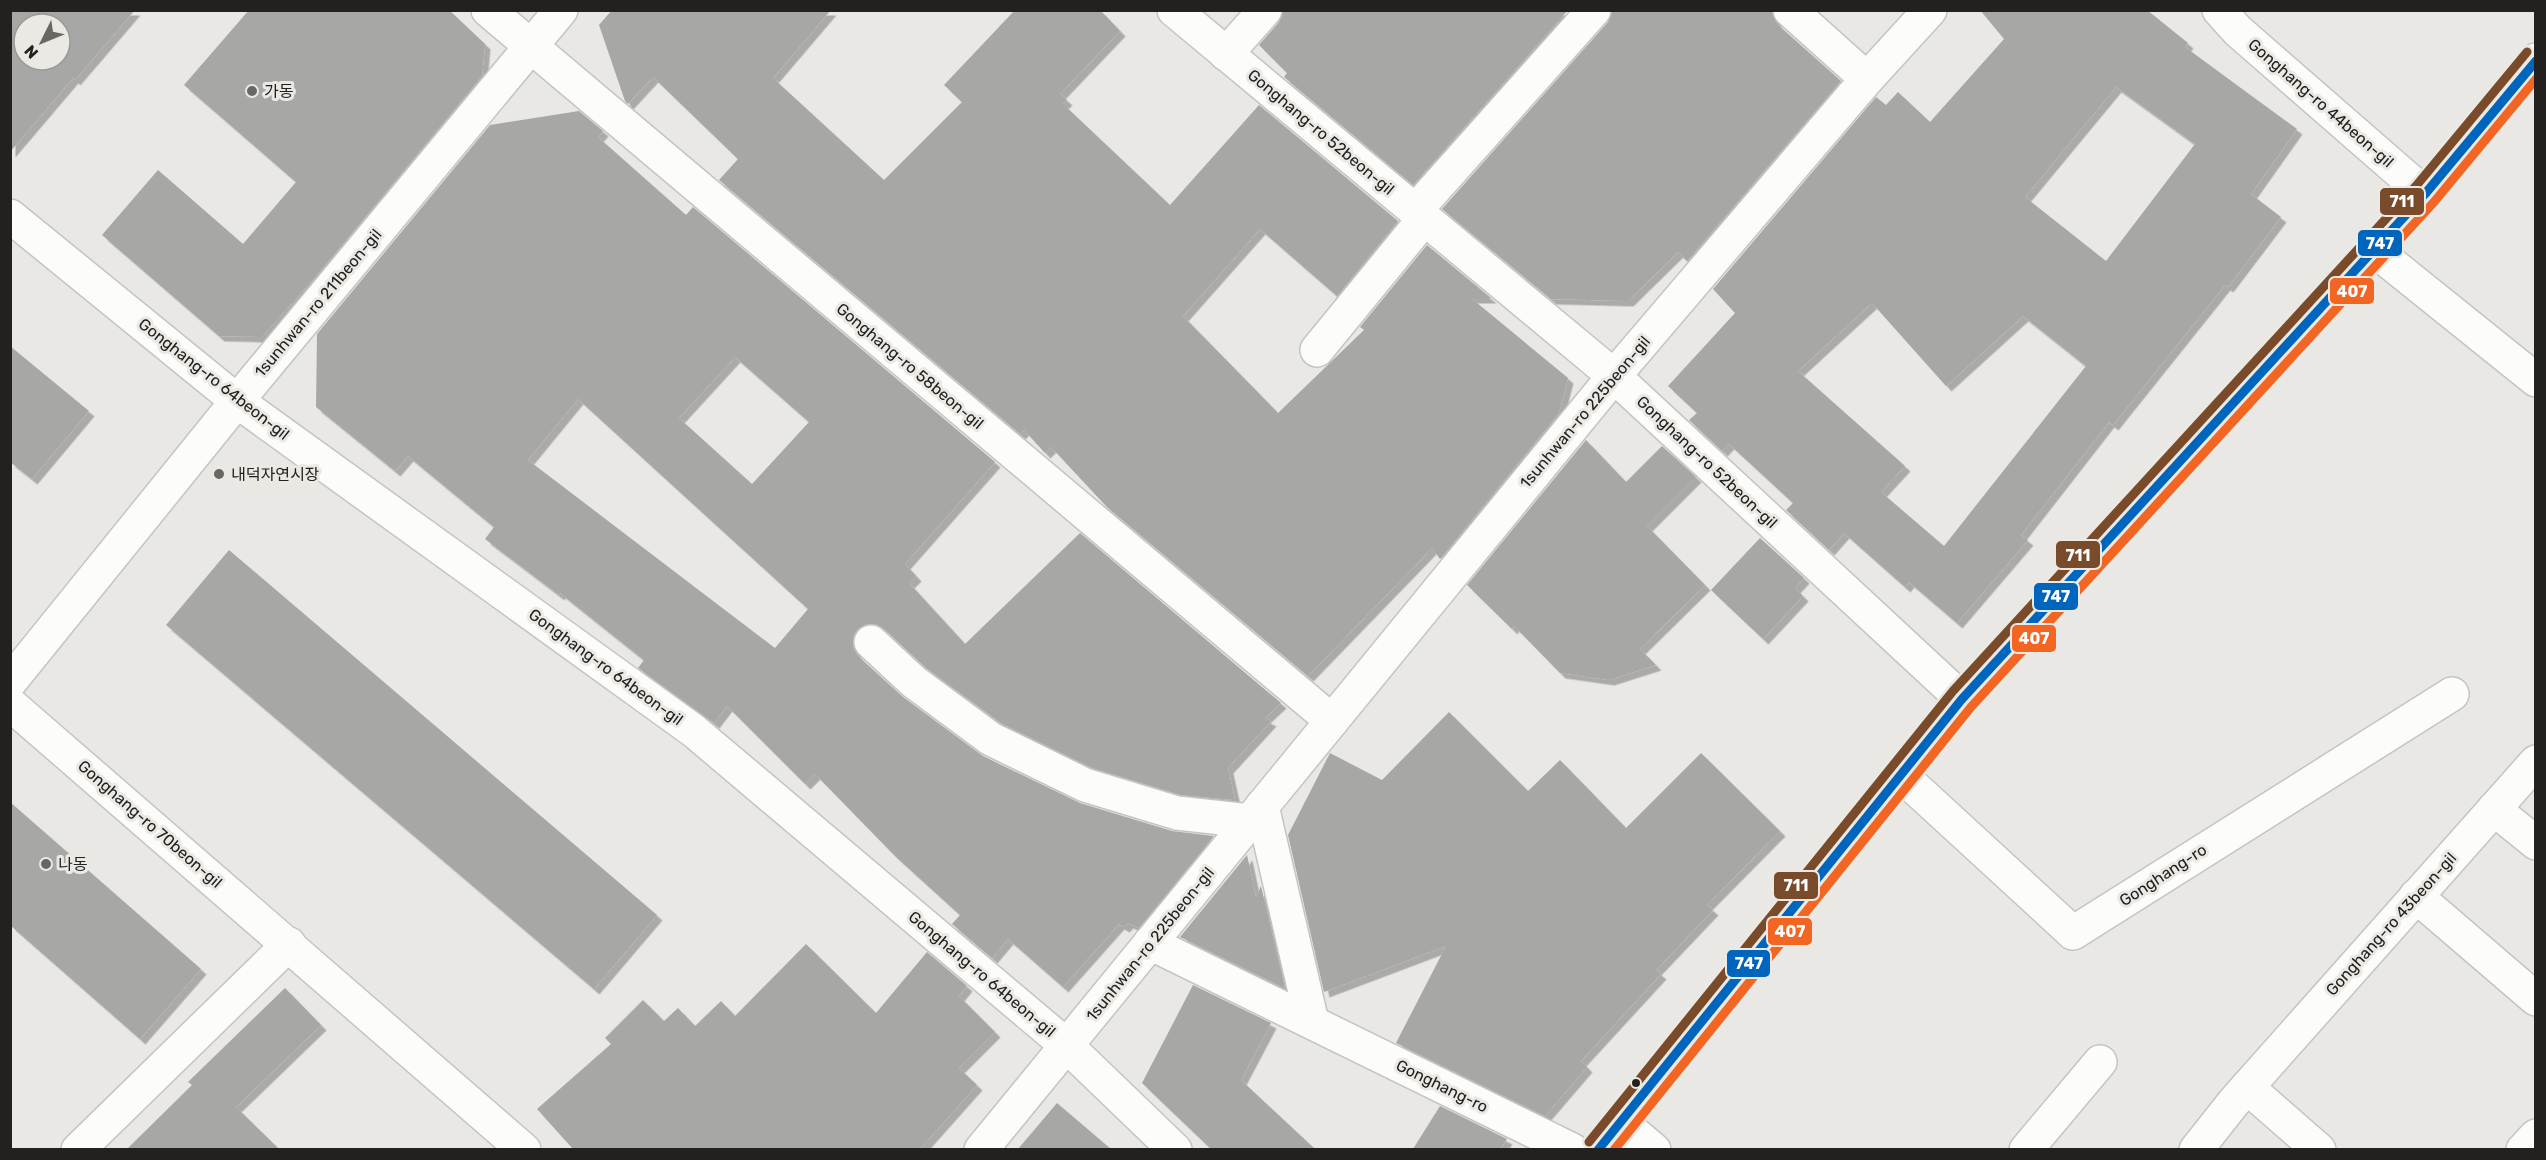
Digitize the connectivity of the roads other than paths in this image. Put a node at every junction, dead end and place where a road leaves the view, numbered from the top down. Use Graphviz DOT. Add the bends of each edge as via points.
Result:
graph roads {
  1 [pos="488,10"];
  2 [pos="561,10"];
  3 [pos="1174,10"];
  4 [pos="1265,10"];
  5 [pos="1594,10"];
  6 [pos="1790,10"];
  7 [pos="1930,10"];
  8 [pos="2219,10"];
  9 [pos="531,47"];
  10 [pos="1226,54"];
  11 [pos="2535,60"];
  12 [pos="1867,80"];
  13 [pos="2425,194"];
  14 [pos="1420,215"];
  15 [pos="10,216"];
  16 [pos="2373,249"];
  17 [pos="1317,350"];
  18 [pos="1614,376"];
  19 [pos="2535,380"];
  20 [pos="237,401"];
  21 [pos="871,642"];
  22 [pos="10,682"];
  23 [pos="2452,694"];
  24 [pos="1962,699"];
  25 [pos="10,704"];
  26 [pos="1332,721"];
  27 [pos="2535,762"];
  28 [pos="1901,775"];
  29 [pos="2494,809"];
  30 [pos="1256,814"];
  31 [pos="2535,843"];
  32 [pos="2416,896"];
  33 [pos="1150,943"];
  34 [pos="289,944"];
  35 [pos="2535,999"];
  36 [pos="1311,1022"];
  37 [pos="1066,1045"];
  38 [pos="2100,1062"];
  39 [pos="2247,1087"];
  40 [pos="1621,1122"];
  41 [pos="2535,1136"];
  42 [pos="78,1149"];
  43 [pos="523,1149"];
  44 [pos="981,1149"];
  45 [pos="1175,1149"];
  46 [pos="1572,1149"];
  47 [pos="1598,1149"];
  48 [pos="1654,1149"];
  49 [pos="2026,1149"];
  50 [pos="2196,1149"];
  51 [pos="2319,1149"];
  52 [pos="2523,1149"];
  1 -- 9 [label="street, Gonghang-ro 58beon-gil"];
  2 -- 9 [label="street, 1sunhwan-ro 211beon-gil"];
  3 -- 10 [label="street, Gonghang-ro 52beon-gil"];
  4 -- 10 [label="street"];
  5 -- 14 [label="street"];
  6 -- 12 [label="street"];
  7 -- 12 [label="street, 1sunhwan-ro 225beon-gil"];
  8 -- 13 [label="street, Gonghang-ro 44beon-gil" via="2238,31"];
  9 -- 20 [label="street, 1sunhwan-ro 211beon-gil"];
  9 -- 26 [label="street, Gonghang-ro 58beon-gil"];
  10 -- 14 [label="street, Gonghang-ro 52beon-gil"];
  11 -- 13 [label="street"];
  12 -- 18 [label="street, 1sunhwan-ro 225beon-gil"];
  13 -- 16 [label="street"];
  14 -- 17 [label="street"];
  14 -- 18 [label="street, Gonghang-ro 52beon-gil"];
  15 -- 20 [label="street, Gonghang-ro 64beon-gil"];
  16 -- 19 [label="street"];
  16 -- 24 [label="street"];
  18 -- 24 [label="street, Gonghang-ro 52beon-gil"];
  18 -- 26 [label="street, 1sunhwan-ro 225beon-gil"];
  20 -- 22 [label="street, 1sunhwan-ro 211beon-gil"];
  20 -- 37 [label="street, Gonghang-ro 64beon-gil" via="694,731"];
  21 -- 30 [label="street" via="914,682 991,739 1085,785 1177,813"];
  23 -- 28 [label="street, Gonghang-ro" via="2073,933"];
  24 -- 28 [label="street"];
  25 -- 34 [label="street, Gonghang-ro 70beon-gil"];
  26 -- 30 [label="street, 1sunhwan-ro 225beon-gil"];
  27 -- 29 [label="street, Gonghang-ro 43beon-gil"];
  28 -- 40 [label="street"];
  29 -- 31 [label="street"];
  29 -- 32 [label="street, Gonghang-ro 43beon-gil"];
  30 -- 33 [label="street, 1sunhwan-ro 225beon-gil"];
  30 -- 36 [label="street"];
  32 -- 35 [label="street"];
  32 -- 39 [label="street, Gonghang-ro 43beon-gil"];
  33 -- 36 [label="street, Gonghang-ro"];
  33 -- 37 [label="street, 1sunhwan-ro 225beon-gil"];
  34 -- 42 [label="street"];
  34 -- 43 [label="street, Gonghang-ro 70beon-gil"];
  36 -- 46 [label="street, Gonghang-ro"];
  37 -- 44 [label="street, 1sunhwan-ro 225beon-gil"];
  37 -- 45 [label="street, Gonghang-ro 64beon-gil"];
  38 -- 49 [label="street"];
  39 -- 50 [label="street, Gonghang-ro 43beon-gil"];
  39 -- 51 [label="street"];
  40 -- 47 [label="street"];
  40 -- 48 [label="street"];
  41 -- 52 [label="street"];
}
